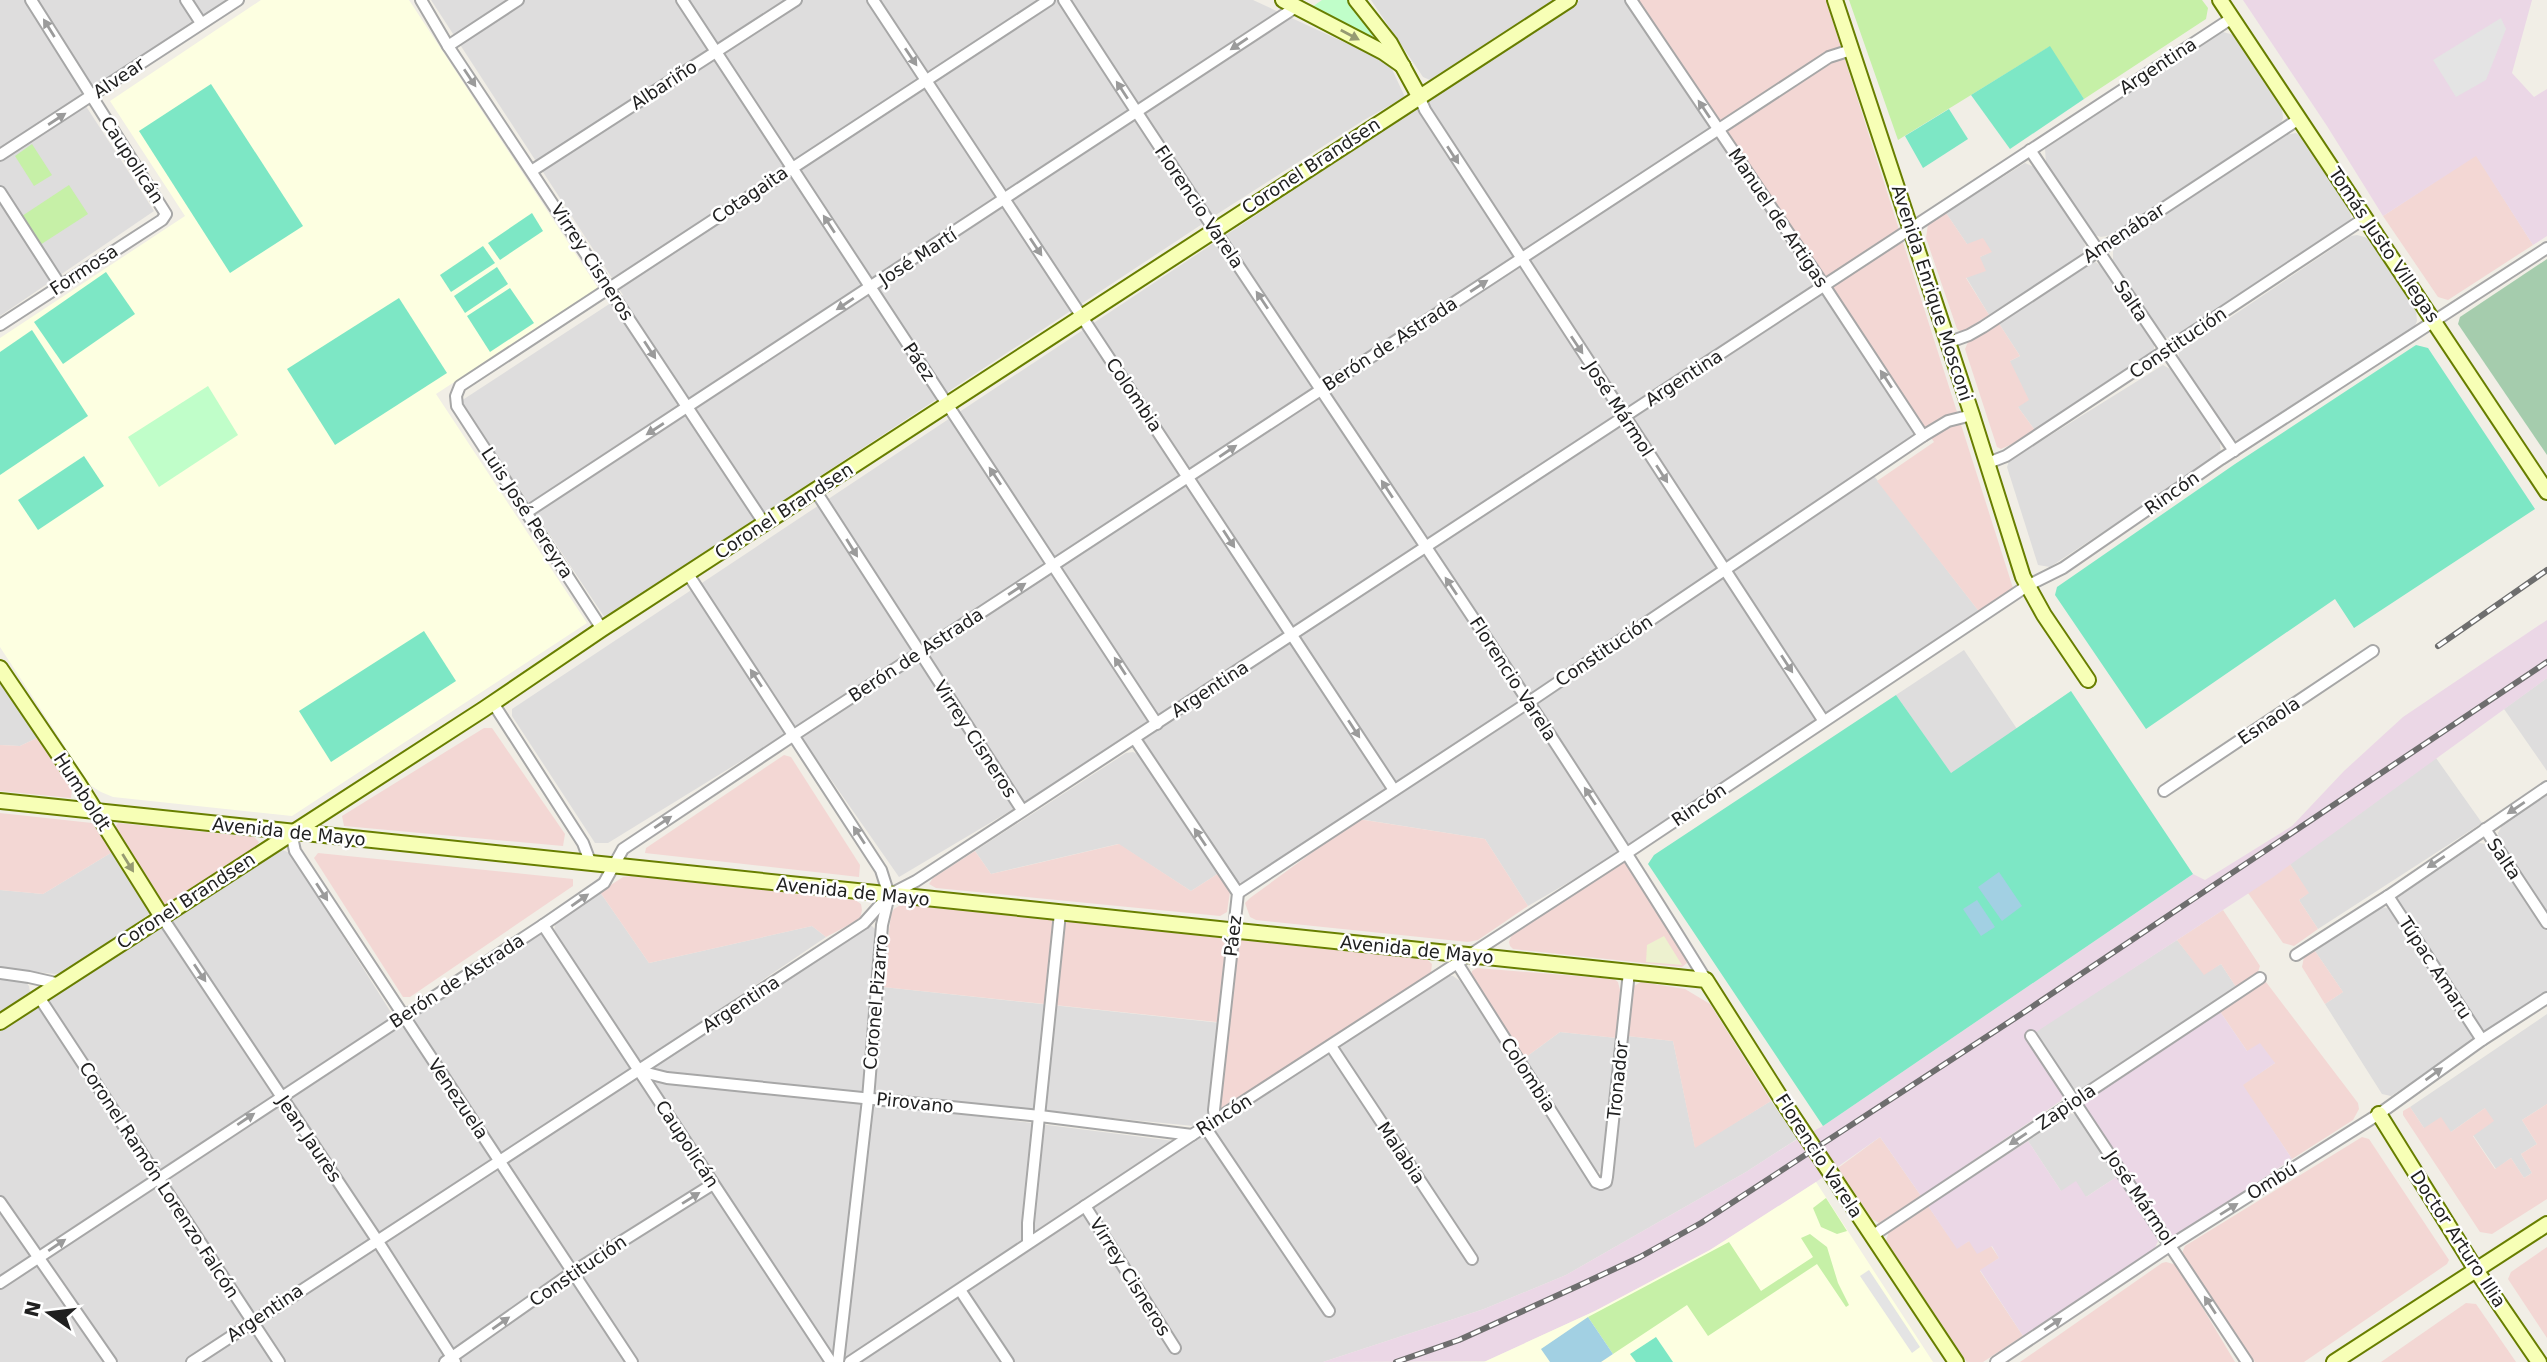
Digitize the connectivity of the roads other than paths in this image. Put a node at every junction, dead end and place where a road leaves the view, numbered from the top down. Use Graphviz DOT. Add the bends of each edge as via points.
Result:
graph roads {
  1 [pos="31,0"];
  2 [pos="186,0"];
  3 [pos="238,0"];
  4 [pos="421,0"];
  5 [pos="518,0"];
  6 [pos="682,0"];
  7 [pos="796,0"];
  8 [pos="873,0"];
  9 [pos="1049,0"];
  10 [pos="1064,0"];
  11 [pos="1356,0"];
  12 [pos="1569,0"];
  13 [pos="1631,0"];
  14 [pos="1835,0"];
  15 [pos="2220,0"];
  16 [pos="1295,2"];
  17 [pos="2232,18"];
  18 [pos="201,23"];
  19 [pos="448,46"];
  20 [pos="1851,50"];
  21 [pos="716,51"];
  22 [pos="1403,66"];
  23 [pos="927,80"];
  24 [pos="1419,96"];
  25 [pos="92,97"];
  26 [pos="1136,113"];
  27 [pos="2299,119"];
  28 [pos="1719,131"];
  29 [pos="2030,150"];
  30 [pos="0,155"];
  31 [pos="792,166"];
  32 [pos="533,170"];
  33 [pos="0,192"];
  34 [pos="1004,200"];
  35 [pos="166,214"];
  36 [pos="2365,218"];
  37 [pos="1214,229"];
  38 [pos="1911,230"];
  39 [pos="2547,248"];
  40 [pos="2097,251"];
  41 [pos="1520,259"];
  42 [pos="60,285"];
  43 [pos="1825,287"];
  44 [pos="870,288"];
  45 [pos="610,289"];
  46 [pos="1082,316"];
  47 [pos="2434,321"];
  48 [pos="0,325"];
  49 [pos="1947,343"];
  50 [pos="2166,352"];
  51 [pos="1321,388"];
  52 [pos="456,396"];
  53 [pos="947,404"];
  54 [pos="688,408"];
  55 [pos="1972,415"];
  56 [pos="1624,417"];
  57 [pos="1923,436"];
  58 [pos="2234,451"];
  59 [pos="1988,463"];
  60 [pos="1189,477"];
  61 [pos="815,490"];
  62 [pos="2547,492"];
  63 [pos="527,512"];
  64 [pos="764,523"];
  65 [pos="1425,546"];
  66 [pos="1054,564"];
  67 [pos="1725,570"];
  68 [pos="688,574"];
  69 [pos="2027,586"];
  70 [pos="603,629"];
  71 [pos="1292,635"];
  72 [pos="2373,651"];
  73 [pos="919,653"];
  74 [pos="0,668"];
  75 [pos="2088,680"];
  76 [pos="1528,702"];
  77 [pos="493,703"];
  78 [pos="1824,720"];
  79 [pos="1157,724"];
  80 [pos="794,734"];
  81 [pos="1135,739"];
  82 [pos="2547,787"];
  83 [pos="1394,790"];
  84 [pos="2164,791"];
  85 [pos="0,801"];
  86 [pos="95,810"];
  87 [pos="1022,810"];
  88 [pos="2485,829"];
  89 [pos="291,833"];
  90 [pos="1627,853"];
  91 [pos="591,864"];
  92 [pos="613,866"];
  93 [pos="1238,893"];
  94 [pos="889,895"];
  95 [pos="2388,896"];
  96 [pos="1060,913"];
  97 [pos="162,917"];
  98 [pos="2547,923"];
  99 [pos="543,925"];
  100 [pos="1233,930"];
  101 [pos="1470,955"];
  102 [pos="2296,955"];
  103 [pos="1457,963"];
  104 [pos="1629,972"];
  105 [pos="0,973"];
  106 [pos="2260,978"];
  107 [pos="1706,980"];
  108 [pos="60,984"];
  109 [pos="39,997"];
  110 [pos="2547,999"];
  111 [pos="403,1016"];
  112 [pos="0,1022"];
  113 [pos="2031,1036"];
  114 [pos="2482,1040"];
  115 [pos="1331,1046"];
  116 [pos="639,1071"];
  117 [pos="281,1096"];
  118 [pos="868,1098"];
  119 [pos="2075,1101"];
  120 [pos="2379,1114"];
  121 [pos="1040,1116"];
  122 [pos="1215,1120"];
  123 [pos="1205,1127"];
  124 [pos="1192,1135"];
  125 [pos="499,1161"];
  126 [pos="157,1178"];
  127 [pos="713,1184"];
  128 [pos="1601,1184"];
  129 [pos="0,1202"];
  130 [pos="1085,1206"];
  131 [pos="2547,1224"];
  132 [pos="1872,1236"];
  133 [pos="377,1240"];
  134 [pos="1028,1242"];
  135 [pos="2171,1245"];
  136 [pos="38,1258"];
  137 [pos="1472,1259"];
  138 [pos="2476,1270"];
  139 [pos="573,1272"];
  140 [pos="0,1283"];
  141 [pos="960,1290"];
  142 [pos="1329,1311"];
  143 [pos="253,1321"];
  144 [pos="1175,1348"];
  145 [pos="451,1360"];
  146 [pos="110,1362"];
  147 [pos="192,1362"];
  148 [pos="279,1362"];
  149 [pos="632,1362"];
  150 [pos="831,1362"];
  151 [pos="838,1362"];
  152 [pos="850,1362"];
  153 [pos="1009,1362"];
  154 [pos="1956,1362"];
  155 [pos="1996,1362"];
  156 [pos="2247,1362"];
  157 [pos="2334,1362"];
  158 [pos="2539,1362"];
  25 -- 1 [label="street, Caupolicán, one-way"];
  2 -- 18 [label="street"];
  3 -- 18 [label="street, Alvear"];
  4 -- 19 [label="street, Virrey Cisneros"];
  5 -- 19 [label="street"];
  6 -- 21 [label="street, Páez"];
  7 -- 21 [label="street, Albariño"];
  8 -- 23 [label="street, Colombia, one-way"];
  9 -- 23 [label="street, Cotagaita"];
  26 -- 10 [label="street, Florencio Varela, one-way"];
  11 -- 22 [label="main road"];
  12 -- 24 [label="main road, Coronel Brandsen"];
  28 -- 13 [label="street, Manuel de Artigas, one-way"];
  14 -- 20 [label="main road, Avenida Enrique Mosconi"];
  15 -- 17 [label="main road, Tomás Justo Villegas"];
  16 -- 22 [label="main road, one-way"];
  16 -- 26 [label="street, José Martí, one-way"];
  17 -- 27 [label="main road, Tomás Justo Villegas"];
  17 -- 29 [label="street, Argentina"];
  18 -- 25 [label="street, Alvear"];
  19 -- 32 [label="street, Virrey Cisneros, one-way"];
  20 -- 28 [label="street, Berón de Astrada" via="1829,57"];
  20 -- 38 [label="main road, Avenida Enrique Mosconi"];
  21 -- 31 [label="street, Páez"];
  21 -- 32 [label="street, Albariño"];
  22 -- 24 [label="main road"];
  23 -- 31 [label="street, Cotagaita"];
  23 -- 34 [label="street, Colombia"];
  24 -- 37 [label="main road, Coronel Brandsen"];
  24 -- 41 [label="street, José Mármol, one-way"];
  30 -- 25 [label="street, Alvear, one-way"];
  25 -- 35 [label="street, Caupolicán"];
  26 -- 34 [label="street, José Martí"];
  26 -- 37 [label="street, Florencio Varela"];
  27 -- 36 [label="main road, Tomás Justo Villegas"];
  27 -- 40 [label="street, Amenábar"];
  28 -- 41 [label="street, Berón de Astrada"];
  28 -- 43 [label="street, Manuel de Artigas"];
  29 -- 38 [label="street, Argentina"];
  29 -- 40 [label="street, Salta"];
  44 -- 31 [label="street, Páez, one-way"];
  31 -- 45 [label="street, Cotagaita"];
  32 -- 45 [label="street, Virrey Cisneros"];
  33 -- 42 [label="street"];
  34 -- 44 [label="street, José Martí"];
  34 -- 46 [label="street, Colombia, one-way"];
  35 -- 42 [label="street, Formosa"];
  36 -- 47 [label="main road, Tomás Justo Villegas"];
  36 -- 50 [label="street, Constitución"];
  37 -- 46 [label="main road, Coronel Brandsen"];
  51 -- 37 [label="street, Florencio Varela, one-way"];
  38 -- 43 [label="street, Argentina"];
  38 -- 49 [label="main road, Avenida Enrique Mosconi"];
  39 -- 47 [label="street, Rincón"];
  40 -- 49 [label="street, Amenábar" via="1983,327"];
  40 -- 50 [label="street, Salta"];
  51 -- 41 [label="street, Berón de Astrada, one-way"];
  41 -- 56 [label="street, José Mármol, one-way"];
  42 -- 48 [label="street, Formosa"];
  43 -- 56 [label="street, Argentina"];
  57 -- 43 [label="street, Manuel de Artigas, one-way"];
  44 -- 53 [label="street, Páez"];
  44 -- 54 [label="street, José Martí, one-way"];
  45 -- 52 [label="street, Cotagaita" via="460,386"];
  45 -- 54 [label="street, Virrey Cisneros, one-way"];
  46 -- 53 [label="main road, Coronel Brandsen"];
  46 -- 60 [label="street, Colombia"];
  47 -- 58 [label="street, Rincón"];
  47 -- 62 [label="main road, Tomás Justo Villegas"];
  49 -- 55 [label="main road, Avenida Enrique Mosconi"];
  50 -- 58 [label="street, Salta"];
  50 -- 59 [label="street, Constitución" via="2006,456"];
  60 -- 51 [label="street, Berón de Astrada, one-way"];
  65 -- 51 [label="street, Florencio Varela, one-way"];
  52 -- 63 [label="street, Luis José Pereyra" via="457,406"];
  53 -- 61 [label="main road, Coronel Brandsen"];
  66 -- 53 [label="street, Páez, one-way"];
  54 -- 63 [label="street, José Martí, one-way"];
  54 -- 64 [label="street, Virrey Cisneros"];
  55 -- 57 [label="street, Constitución" via="1948,421"];
  55 -- 59 [label="main road, Avenida Enrique Mosconi"];
  56 -- 65 [label="street, Argentina"];
  56 -- 67 [label="street, José Mármol, one-way"];
  57 -- 67 [label="street, Constitución"];
  58 -- 69 [label="street, Rincón" via="2063,568"];
  59 -- 69 [label="main road, Avenida Enrique Mosconi"];
  60 -- 66 [label="street, Berón de Astrada"];
  60 -- 71 [label="street, Colombia, one-way"];
  61 -- 64 [label="main road, Coronel Brandsen"];
  61 -- 73 [label="street, Virrey Cisneros, one-way"];
  63 -- 70 [label="street, Luis José Pereyra"];
  64 -- 68 [label="main road, Coronel Brandsen"];
  65 -- 71 [label="street, Argentina"];
  76 -- 65 [label="street, Florencio Varela, one-way"];
  73 -- 66 [label="street, Berón de Astrada, one-way"];
  79 -- 66 [label="street, Páez, one-way"];
  67 -- 76 [label="street, Constitución"];
  67 -- 78 [label="street, José Mármol, one-way"];
  68 -- 70 [label="main road, Coronel Brandsen"];
  80 -- 68 [label="street, one-way"];
  69 -- 75 [label="main road"];
  69 -- 78 [label="street, Rincón"];
  70 -- 77 [label="main road, Coronel Brandsen"];
  71 -- 79 [label="street, Argentina"];
  71 -- 83 [label="street, Colombia, one-way"];
  72 -- 84 [label="street, Esnaola"];
  73 -- 80 [label="street, Berón de Astrada"];
  73 -- 87 [label="street, Virrey Cisneros"];
  74 -- 86 [label="main road, Humboldt"];
  76 -- 83 [label="street, Constitución"];
  90 -- 76 [label="street, Florencio Varela, one-way"];
  77 -- 89 [label="main road, Coronel Brandsen"];
  77 -- 91 [label="street" via="583,843"];
  78 -- 90 [label="street, Rincón"];
  79 -- 81 [label="street, Argentina"];
  92 -- 80 [label="street, Berón de Astrada, one-way" via="623,849"];
  94 -- 80 [label="street, one-way" via="881,870"];
  81 -- 87 [label="street, Argentina"];
  93 -- 81 [label="street, Páez, one-way"];
  82 -- 88 [label="street, one-way"];
  83 -- 93 [label="street, Constitución"];
  85 -- 86 [label="main road, Avenida de Mayo"];
  86 -- 89 [label="main road, Avenida de Mayo"];
  86 -- 97 [label="main road, Humboldt, one-way"];
  87 -- 94 [label="street, Argentina"];
  88 -- 95 [label="street, one-way"];
  88 -- 98 [label="street, Salta"];
  89 -- 91 [label="main road, Avenida de Mayo"];
  89 -- 97 [label="main road, Coronel Brandsen"];
  89 -- 111 [label="street, Venezuela, one-way" via="295,851"];
  90 -- 101 [label="street, Rincón"];
  90 -- 107 [label="street, Florencio Varela"];
  91 -- 92 [label="main road, Avenida de Mayo"];
  92 -- 94 [label="main road, Avenida de Mayo"];
  99 -- 92 [label="street, Berón de Astrada, one-way" via="604,883"];
  93 -- 100 [label="street, Páez"];
  94 -- 96 [label="main road, Avenida de Mayo"];
  94 -- 116 [label="street, Argentina" via="864,923"];
  94 -- 118 [label="street, Coronel Pizarro" via="882,925"];
  95 -- 102 [label="street"];
  95 -- 114 [label="street, Túpac Amaru"];
  96 -- 100 [label="main road, Avenida de Mayo"];
  96 -- 121 [label="street"];
  97 -- 108 [label="main road, Coronel Brandsen"];
  97 -- 117 [label="street, Jean Jaurès, one-way"];
  99 -- 111 [label="street, Berón de Astrada"];
  99 -- 116 [label="street, Caupolicán"];
  100 -- 101 [label="main road, Avenida de Mayo"];
  100 -- 122 [label="street, Páez"];
  101 -- 103 [label="street, Rincón"];
  101 -- 104 [label="main road, Avenida de Mayo"];
  103 -- 115 [label="street, Rincón"];
  103 -- 128 [label="street, Colombia"];
  104 -- 107 [label="main road, Avenida de Mayo"];
  104 -- 128 [label="street, Tronador" via="1607,1177"];
  105 -- 108 [label="street"];
  106 -- 119 [label="street, Zapiola"];
  107 -- 132 [label="main road, Florencio Varela"];
  108 -- 109 [label="main road, Coronel Brandsen"];
  109 -- 112 [label="main road, Coronel Brandsen"];
  109 -- 126 [label="street, Coronel Ramón Lorenzo Falcón"];
  110 -- 114 [label="street, Ombú"];
  111 -- 117 [label="street, Berón de Astrada"];
  111 -- 125 [label="street, Venezuela"];
  113 -- 119 [label="street, José Mármol"];
  120 -- 114 [label="street, Ombú, one-way"];
  115 -- 122 [label="street, Rincón"];
  115 -- 137 [label="street, Malabia"];
  116 -- 118 [label="street, Pirovano" via="667,1078"];
  116 -- 125 [label="street, Argentina"];
  116 -- 127 [label="street, Caupolicán"];
  126 -- 117 [label="street, Berón de Astrada, one-way"];
  117 -- 133 [label="street, Jean Jaurès"];
  118 -- 121 [label="street, Pirovano"];
  118 -- 151 [label="street, Coronel Pizarro"];
  119 -- 132 [label="street, Zapiola, one-way"];
  119 -- 135 [label="street, José Mármol"];
  135 -- 120 [label="street, Ombú, one-way"];
  120 -- 138 [label="main road, Doctor Arturo Illia"];
  121 -- 124 [label="street, Pirovano"];
  121 -- 134 [label="street"];
  122 -- 123 [label="street, Rincón"];
  123 -- 124 [label="street, Rincón"];
  123 -- 142 [label="street"];
  124 -- 130 [label="street, Rincón"];
  125 -- 133 [label="street, Argentina"];
  125 -- 139 [label="street, Venezuela"];
  136 -- 126 [label="street, Berón de Astrada, one-way"];
  126 -- 143 [label="street, Coronel Ramón Lorenzo Falcón"];
  139 -- 127 [label="street, Constitución, one-way"];
  127 -- 150 [label="street, Caupolicán"];
  129 -- 136 [label="street"];
  130 -- 134 [label="street, Rincón"];
  130 -- 144 [label="street, Virrey Cisneros"];
  131 -- 138 [label="main road"];
  132 -- 154 [label="main road, Florencio Varela"];
  133 -- 143 [label="street, Argentina"];
  133 -- 145 [label="street, Jean Jaurès"];
  134 -- 141 [label="street, Rincón"];
  155 -- 135 [label="street, Ombú, one-way"];
  156 -- 135 [label="street, José Mármol, one-way"];
  136 -- 140 [label="street, Berón de Astrada"];
  136 -- 146 [label="street"];
  138 -- 157 [label="main road"];
  138 -- 158 [label="main road, Doctor Arturo Illia"];
  145 -- 139 [label="street, Constitución, one-way"];
  139 -- 149 [label="street, Venezuela"];
  141 -- 152 [label="street, Rincón"];
  141 -- 153 [label="street"];
  143 -- 147 [label="street, Argentina"];
  143 -- 148 [label="street, Coronel Ramón Lorenzo Falcón"];
}
